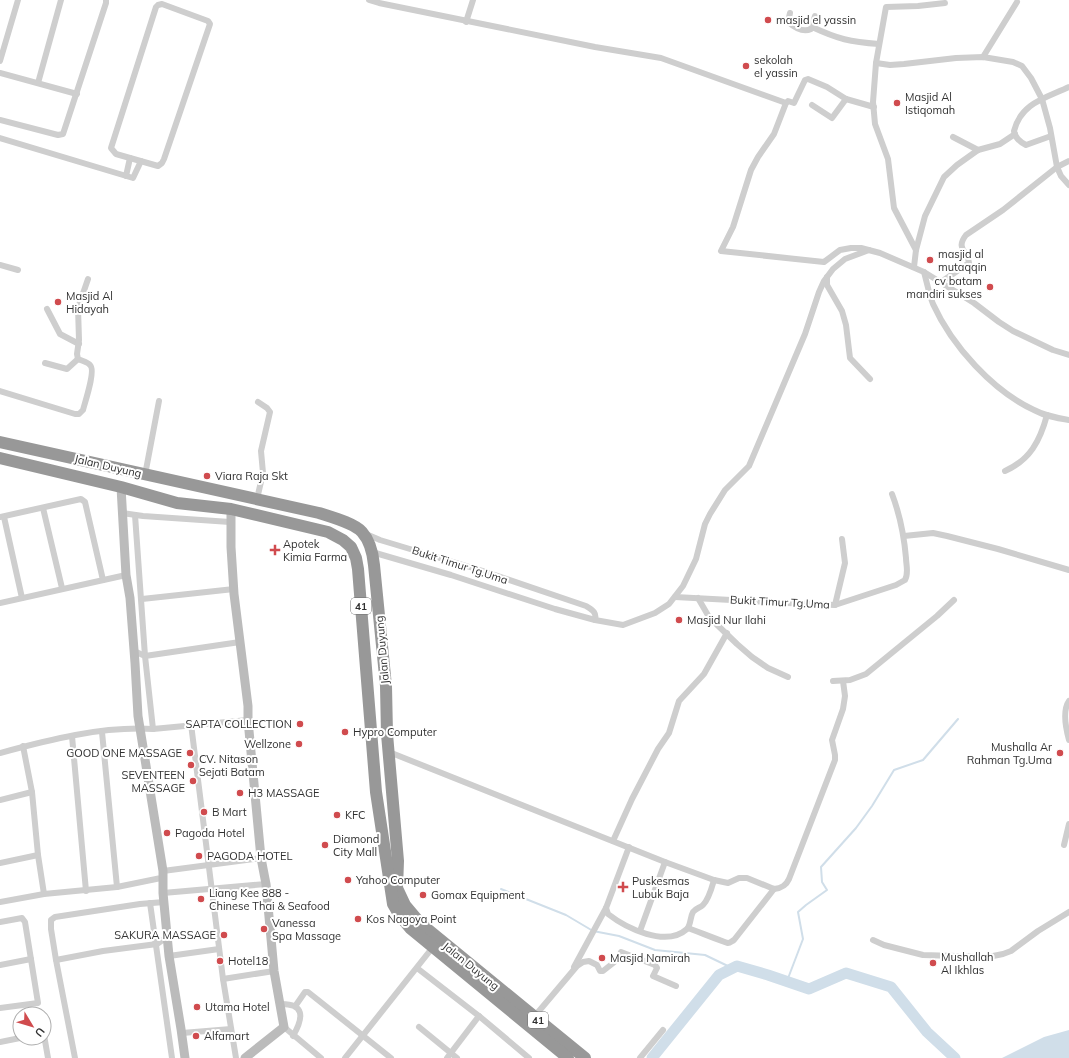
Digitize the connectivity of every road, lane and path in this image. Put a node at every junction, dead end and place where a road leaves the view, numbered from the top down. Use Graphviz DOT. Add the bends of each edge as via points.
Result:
graph roads {
  1 [pos="18,0"];
  2 [pos="61,0"];
  3 [pos="106,0"];
  4 [pos="369,0"];
  5 [pos="473,0"];
  6 [pos="1017,2"];
  7 [pos="944,3"];
  8 [pos="790,13"];
  9 [pos="815,16"];
  10 [pos="466,22"];
  11 [pos="812,26"];
  12 [pos="879,44"];
  13 [pos="983,57"];
  14 [pos="0,61"];
  15 [pos="876,63"];
  16 [pos="0,72"];
  17 [pos="38,83"];
  18 [pos="1069,86"];
  19 [pos="77,94"];
  20 [pos="846,99"];
  21 [pos="1042,99"];
  22 [pos="786,103"];
  23 [pos="812,105"];
  24 [pos="874,107"];
  25 [pos="0,120"];
  26 [pos="1015,134"];
  27 [pos="1051,136"];
  28 [pos="954,137"];
  29 [pos="0,138"];
  30 [pos="978,150"];
  31 [pos="130,158"];
  32 [pos="141,161"];
  33 [pos="1069,161"];
  34 [pos="1057,167"];
  35 [pos="126,176"];
  36 [pos="1069,185"];
  37 [pos="869,250"];
  38 [pos="916,250"];
  39 [pos="0,265"];
  40 [pos="914,267"];
  41 [pos="18,270"];
  42 [pos="924,272"];
  43 [pos="828,275"];
  44 [pos="88,279"];
  45 [pos="941,282"];
  46 [pos="47,309"];
  47 [pos="79,344"];
  48 [pos="1069,355"];
  49 [pos="78,359"];
  50 [pos="45,363"];
  51 [pos="870,379"];
  52 [pos="0,391"];
  53 [pos="159,401"];
  54 [pos="258,402"];
  55 [pos="1047,415"];
  56 [pos="1069,420"];
  57 [pos="0,442"];
  58 [pos="0,458"];
  59 [pos="1005,471"];
  60 [pos="145,475"];
  61 [pos="166,480"];
  62 [pos="195,485"];
  63 [pos="121,487"];
  64 [pos="892,494"];
  65 [pos="163,499"];
  66 [pos="257,499"];
  67 [pos="193,504"];
  68 [pos="43,508"];
  69 [pos="231,509"];
  70 [pos="122,512"];
  71 [pos="135,515"];
  72 [pos="2,517"];
  73 [pos="230,522"];
  74 [pos="363,532"];
  75 [pos="904,536"];
  76 [pos="842,539"];
  77 [pos="372,552"];
  78 [pos="1069,570"];
  79 [pos="126,575"];
  80 [pos="103,580"];
  81 [pos="62,588"];
  82 [pos="234,589"];
  83 [pos="141,597"];
  84 [pos="675,597"];
  85 [pos="22,598"];
  86 [pos="130,598"];
  87 [pos="698,598"];
  88 [pos="954,600"];
  89 [pos="0,603"];
  90 [pos="835,605"];
  91 [pos="595,620"];
  92 [pos="727,633"];
  93 [pos="240,642"];
  94 [pos="134,651"];
  95 [pos="145,656"];
  96 [pos="788,677"];
  97 [pos="843,681"];
  98 [pos="833,682"];
  99 [pos="1069,701"];
  100 [pos="248,720"];
  101 [pos="191,724"];
  102 [pos="140,728"];
  103 [pos="152,729"];
  104 [pos="102,732"];
  105 [pos="72,736"];
  106 [pos="1069,740"];
  107 [pos="23,746"];
  108 [pos="0,753"];
  109 [pos="389,756"];
  110 [pos="374,764"];
  111 [pos="392,787"];
  112 [pos="376,788"];
  113 [pos="32,792"];
  114 [pos="0,800"];
  115 [pos="1069,824"];
  116 [pos="613,841"];
  117 [pos="1064,845"];
  118 [pos="629,847"];
  119 [pos="38,855"];
  120 [pos="261,858"];
  121 [pos="0,862"];
  122 [pos="665,862"];
  123 [pos="208,865"];
  124 [pos="163,873"];
  125 [pos="714,880"];
  126 [pos="266,884"];
  127 [pos="117,887"];
  128 [pos="212,889"];
  129 [pos="774,889"];
  130 [pos="86,891"];
  131 [pos="44,894"];
  132 [pos="163,897"];
  133 [pos="0,902"];
  134 [pos="150,903"];
  135 [pos="606,908"];
  136 [pos="1069,912"];
  137 [pos="0,922"];
  138 [pos="688,928"];
  139 [pos="640,931"];
  140 [pos="167,937"];
  141 [pos="872,940"];
  142 [pos="157,944"];
  143 [pos="433,947"];
  144 [pos="219,949"];
  145 [pos="169,956"];
  146 [pos="31,959"];
  147 [pos="56,960"];
  148 [pos="0,965"];
  149 [pos="417,968"];
  150 [pos="573,970"];
  151 [pos="274,971"];
  152 [pos="223,979"];
  153 [pos="487,985"];
  154 [pos="676,986"];
  155 [pos="279,1004"];
  156 [pos="296,1005"];
  157 [pos="0,1008"];
  158 [pos="479,1016"];
  159 [pos="534,1017"];
  160 [pos="284,1027"];
  161 [pos="419,1027"];
  162 [pos="231,1029"];
  163 [pos="663,1030"];
  164 [pos="182,1033"];
  165 [pos="363,1035"];
  166 [pos="293,1036"];
  167 [pos="12,1040"];
  168 [pos="0,1042"];
  169 [pos="46,1046"];
  170 [pos="449,1056"];
  171 [pos="562,1056"];
  172 [pos="48,1058"];
  173 [pos="75,1058"];
  174 [pos="172,1058"];
  175 [pos="185,1058"];
  176 [pos="236,1058"];
  177 [pos="246,1058"];
  178 [pos="321,1058"];
  179 [pos="345,1058"];
  180 [pos="391,1058"];
  181 [pos="457,1058"];
  182 [pos="529,1058"];
  183 [pos="586,1058"];
  184 [pos="640,1058"];
  1 -- 14 [label="street"];
  2 -- 17 [label="street"];
  3 -- 19 [label="street"];
  4 -- 10 [label="street"];
  5 -- 10 [label="street"];
  6 -- 13 [label="street"];
  7 -- 12 [label="street" via="886,7"];
  8 -- 11 [label="street" via="788,22 798,30 809,30"];
  9 -- 11 [label="street"];
  10 -- 22 [label="street" via="664,59"];
  11 -- 12 [label="street" via="834,37"];
  12 -- 15 [label="street"];
  13 -- 15 [label="street" via="890,65"];
  13 -- 21 [label="street" via="1022,66"];
  15 -- 24 [label="street"];
  16 -- 17 [label="street"];
  17 -- 19 [label="street"];
  18 -- 21 [label="street"];
  19 -- 25 [label="street" via="62,134"];
  20 -- 22 [label="street" via="827,86 808,79 805,80 794,103"];
  20 -- 23 [label="street" via="832,118"];
  20 -- 24 [label="street"];
  21 -- 26 [label="street" via="1022,114"];
  21 -- 27 [label="street"];
  22 -- 37 [label="street" via="774,134 751,170 733,227 721,251 824,262 840,250"];
  24 -- 38 [label="street" via="875,124 888,159 894,208"];
  26 -- 27 [label="street" via="1026,145"];
  26 -- 30 [label="street" via="1000,144"];
  27 -- 34 [label="street"];
  28 -- 30 [label="street"];
  29 -- 35 [label="street"];
  30 -- 38 [label="street" via="944,177 925,216"];
  31 -- 32 [label="street"];
  31 -- 32 [label="street" via="116,154 111,148 156,8 158,4 162,4 210,24 162,163 158,166"];
  31 -- 35 [label="street"];
  32 -- 35 [label="street" via="133,178"];
  33 -- 34 [label="street"];
  34 -- 36 [label="street"];
  34 -- 45 [label="street" via="1003,210 966,235 961,246 969,262"];
  37 -- 40 [label="street"];
  37 -- 43 [label="street" via="845,259"];
  38 -- 40 [label="street"];
  39 -- 41 [label="street"];
  40 -- 42 [label="street"];
  42 -- 45 [label="street"];
  42 -- 55 [label="street" via="939,317 980,370 1011,397"];
  43 -- 51 [label="street" via="827,286 842,311 846,325 850,358"];
  43 -- 84 [label="street" via="819,292 806,334 749,466 725,490 710,514 696,559"];
  44 -- 47 [label="street" via="78,308"];
  45 -- 48 [label="street" via="1013,331"];
  46 -- 47 [label="street" via="60,334"];
  47 -- 49 [label="street"];
  49 -- 50 [label="street" via="67,369"];
  49 -- 52 [label="street" via="90,364 92,368 83,410 79,414"];
  53 -- 60 [label="street"];
  54 -- 66 [label="street" via="270,412 261,451 263,473"];
  55 -- 56 [label="street"];
  55 -- 59 [label="street" via="1038,441 1030,453 1020,463"];
  57 -- 60 [label="highway, Jalan Duyung"];
  58 -- 63 [label="highway, Jalan Duyung / 41"];
  60 -- 61 [label="highway, Jalan Duyung"];
  61 -- 62 [label="highway, Jalan Duyung"];
  61 -- 65 [label="highway" via="171,482 174,490 172,496"];
  62 -- 66 [label="highway, Jalan Duyung"];
  62 -- 67 [label="highway" via="190,486 184,493 187,502"];
  63 -- 65 [label="highway, Jalan Duyung / 41"];
  63 -- 70 [label="street"];
  64 -- 75 [label="street, Bukit Timur Tg.Uma"];
  65 -- 67 [label="highway, Jalan Duyung / 41"];
  66 -- 74 [label="highway, Jalan Duyung" via="319,513"];
  67 -- 69 [label="highway, Jalan Duyung / 41"];
  68 -- 72 [label="street"];
  68 -- 80 [label="street" via="81,499 85,502"];
  68 -- 81 [label="street"];
  69 -- 73 [label="street"];
  69 -- 110 [label="highway, Jalan Duyung / 41" via="328,532 347,542 353,550 358,569"];
  70 -- 71 [label="street"];
  70 -- 79 [label="street"];
  71 -- 73 [label="street"];
  71 -- 83 [label="street"];
  72 -- 85 [label="street"];
  73 -- 82 [label="street"];
  74 -- 77 [label="highway, Jalan Duyung / 41"];
  74 -- 91 [label="street, Bukit Timur Tg.Uma" via="380,540 586,606 594,612"];
  75 -- 78 [label="street" via="933,533 998,548"];
  75 -- 90 [label="street, Bukit Timur Tg.Uma" via="906,580"];
  76 -- 90 [label="street" via="845,563"];
  77 -- 91 [label="street, Bukit Timur Tg.Uma"];
  77 -- 109 [label="highway, Jalan Duyung / 41" via="386,686"];
  79 -- 80 [label="street"];
  79 -- 86 [label="street"];
  80 -- 81 [label="street"];
  81 -- 85 [label="street"];
  82 -- 83 [label="street"];
  82 -- 93 [label="street"];
  83 -- 86 [label="street"];
  83 -- 95 [label="street"];
  84 -- 87 [label="street, Bukit Timur Tg.Uma"];
  84 -- 91 [label="street, Bukit Timur Tg.Uma" via="655,614 623,625"];
  85 -- 89 [label="street"];
  86 -- 94 [label="street"];
  87 -- 90 [label="street, Bukit Timur Tg.Uma"];
  87 -- 92 [label="street" via="710,617"];
  88 -- 97 [label="street" via="866,674"];
  92 -- 96 [label="street" via="752,657"];
  92 -- 116 [label="street" via="704,674 679,701 671,728 632,799"];
  93 -- 95 [label="street"];
  93 -- 100 [label="street"];
  94 -- 95 [label="street"];
  94 -- 102 [label="street"];
  95 -- 103 [label="street"];
  97 -- 98 [label="street"];
  97 -- 129 [label="street" via="843,709 832,740 835,760 789,879 783,887"];
  99 -- 106 [label="street" via="1066,709 1066,728"];
  100 -- 101 [label="street"];
  100 -- 120 [label="street"];
  101 -- 103 [label="street"];
  101 -- 123 [label="street"];
  102 -- 103 [label="street"];
  102 -- 104 [label="street"];
  102 -- 124 [label="street"];
  104 -- 105 [label="street"];
  104 -- 127 [label="street"];
  105 -- 107 [label="street"];
  105 -- 130 [label="street"];
  107 -- 108 [label="street"];
  107 -- 113 [label="street"];
  109 -- 110 [label="highway" via="384,766"];
  109 -- 111 [label="highway, Jalan Duyung / 41"];
  109 -- 116 [label="street"];
  110 -- 112 [label="highway, Jalan Duyung / 41"];
  111 -- 112 [label="highway" via="382,782"];
  111 -- 153 [label="highway, Jalan Duyung / 41" via="399,894 421,924"];
  112 -- 143 [label="highway, Jalan Duyung / 41" via="391,900 410,928"];
  113 -- 114 [label="street"];
  113 -- 119 [label="street"];
  115 -- 117 [label="street"];
  116 -- 118 [label="street"];
  118 -- 122 [label="street"];
  118 -- 135 [label="street"];
  119 -- 121 [label="street"];
  119 -- 131 [label="street"];
  120 -- 123 [label="street"];
  120 -- 126 [label="street"];
  122 -- 125 [label="street"];
  122 -- 139 [label="street"];
  123 -- 124 [label="street"];
  123 -- 128 [label="street"];
  124 -- 127 [label="street" via="161,878"];
  124 -- 132 [label="street"];
  125 -- 129 [label="street" via="728,883 739,878 747,878"];
  125 -- 138 [label="street" via="704,904 693,913"];
  126 -- 128 [label="street"];
  126 -- 151 [label="street"];
  127 -- 130 [label="street"];
  128 -- 132 [label="street"];
  128 -- 144 [label="street"];
  129 -- 138 [label="street" via="730,942"];
  130 -- 131 [label="street"];
  131 -- 133 [label="street"];
  132 -- 134 [label="street"];
  132 -- 140 [label="street"];
  134 -- 142 [label="street"];
  134 -- 147 [label="street" via="52,919"];
  135 -- 139 [label="street" via="606,913 610,916"];
  135 -- 150 [label="street"];
  136 -- 141 [label="street" via="1012,951 988,957 923,955"];
  137 -- 146 [label="street" via="22,918 24,920"];
  138 -- 139 [label="street" via="669,936 657,937"];
  140 -- 142 [label="street"];
  140 -- 145 [label="street"];
  142 -- 147 [label="street"];
  142 -- 174 [label="street"];
  143 -- 149 [label="street"];
  143 -- 153 [label="highway, Jalan Duyung / 41"];
  144 -- 145 [label="street"];
  144 -- 152 [label="street"];
  145 -- 164 [label="street"];
  146 -- 148 [label="street"];
  146 -- 157 [label="street" via="38,1003"];
  147 -- 173 [label="street"];
  149 -- 158 [label="street"];
  149 -- 165 [label="street"];
  150 -- 154 [label="street" via="587,960 603,971 616,960 619,953 623,952 655,966 657,968 653,976"];
  150 -- 159 [label="street"];
  151 -- 152 [label="street"];
  151 -- 155 [label="street"];
  152 -- 162 [label="street"];
  153 -- 159 [label="highway, Jalan Duyung / 41"];
  153 -- 171 [label="highway, Jalan Duyung / 41"];
  155 -- 156 [label="street"];
  155 -- 160 [label="street"];
  156 -- 165 [label="street" via="303,994 308,992"];
  156 -- 166 [label="street" via="301,1014 300,1024"];
  158 -- 170 [label="street"];
  158 -- 182 [label="street"];
  159 -- 183 [label="highway, Jalan Duyung / 41"];
  160 -- 166 [label="street"];
  160 -- 177 [label="street"];
  161 -- 170 [label="street"];
  162 -- 164 [label="street"];
  162 -- 176 [label="street"];
  163 -- 184 [label="street"];
  164 -- 175 [label="street"];
  165 -- 179 [label="street"];
  165 -- 180 [label="street"];
  166 -- 178 [label="street"];
  167 -- 168 [label="street"];
  169 -- 172 [label="street"];
  170 -- 181 [label="street"];
}
